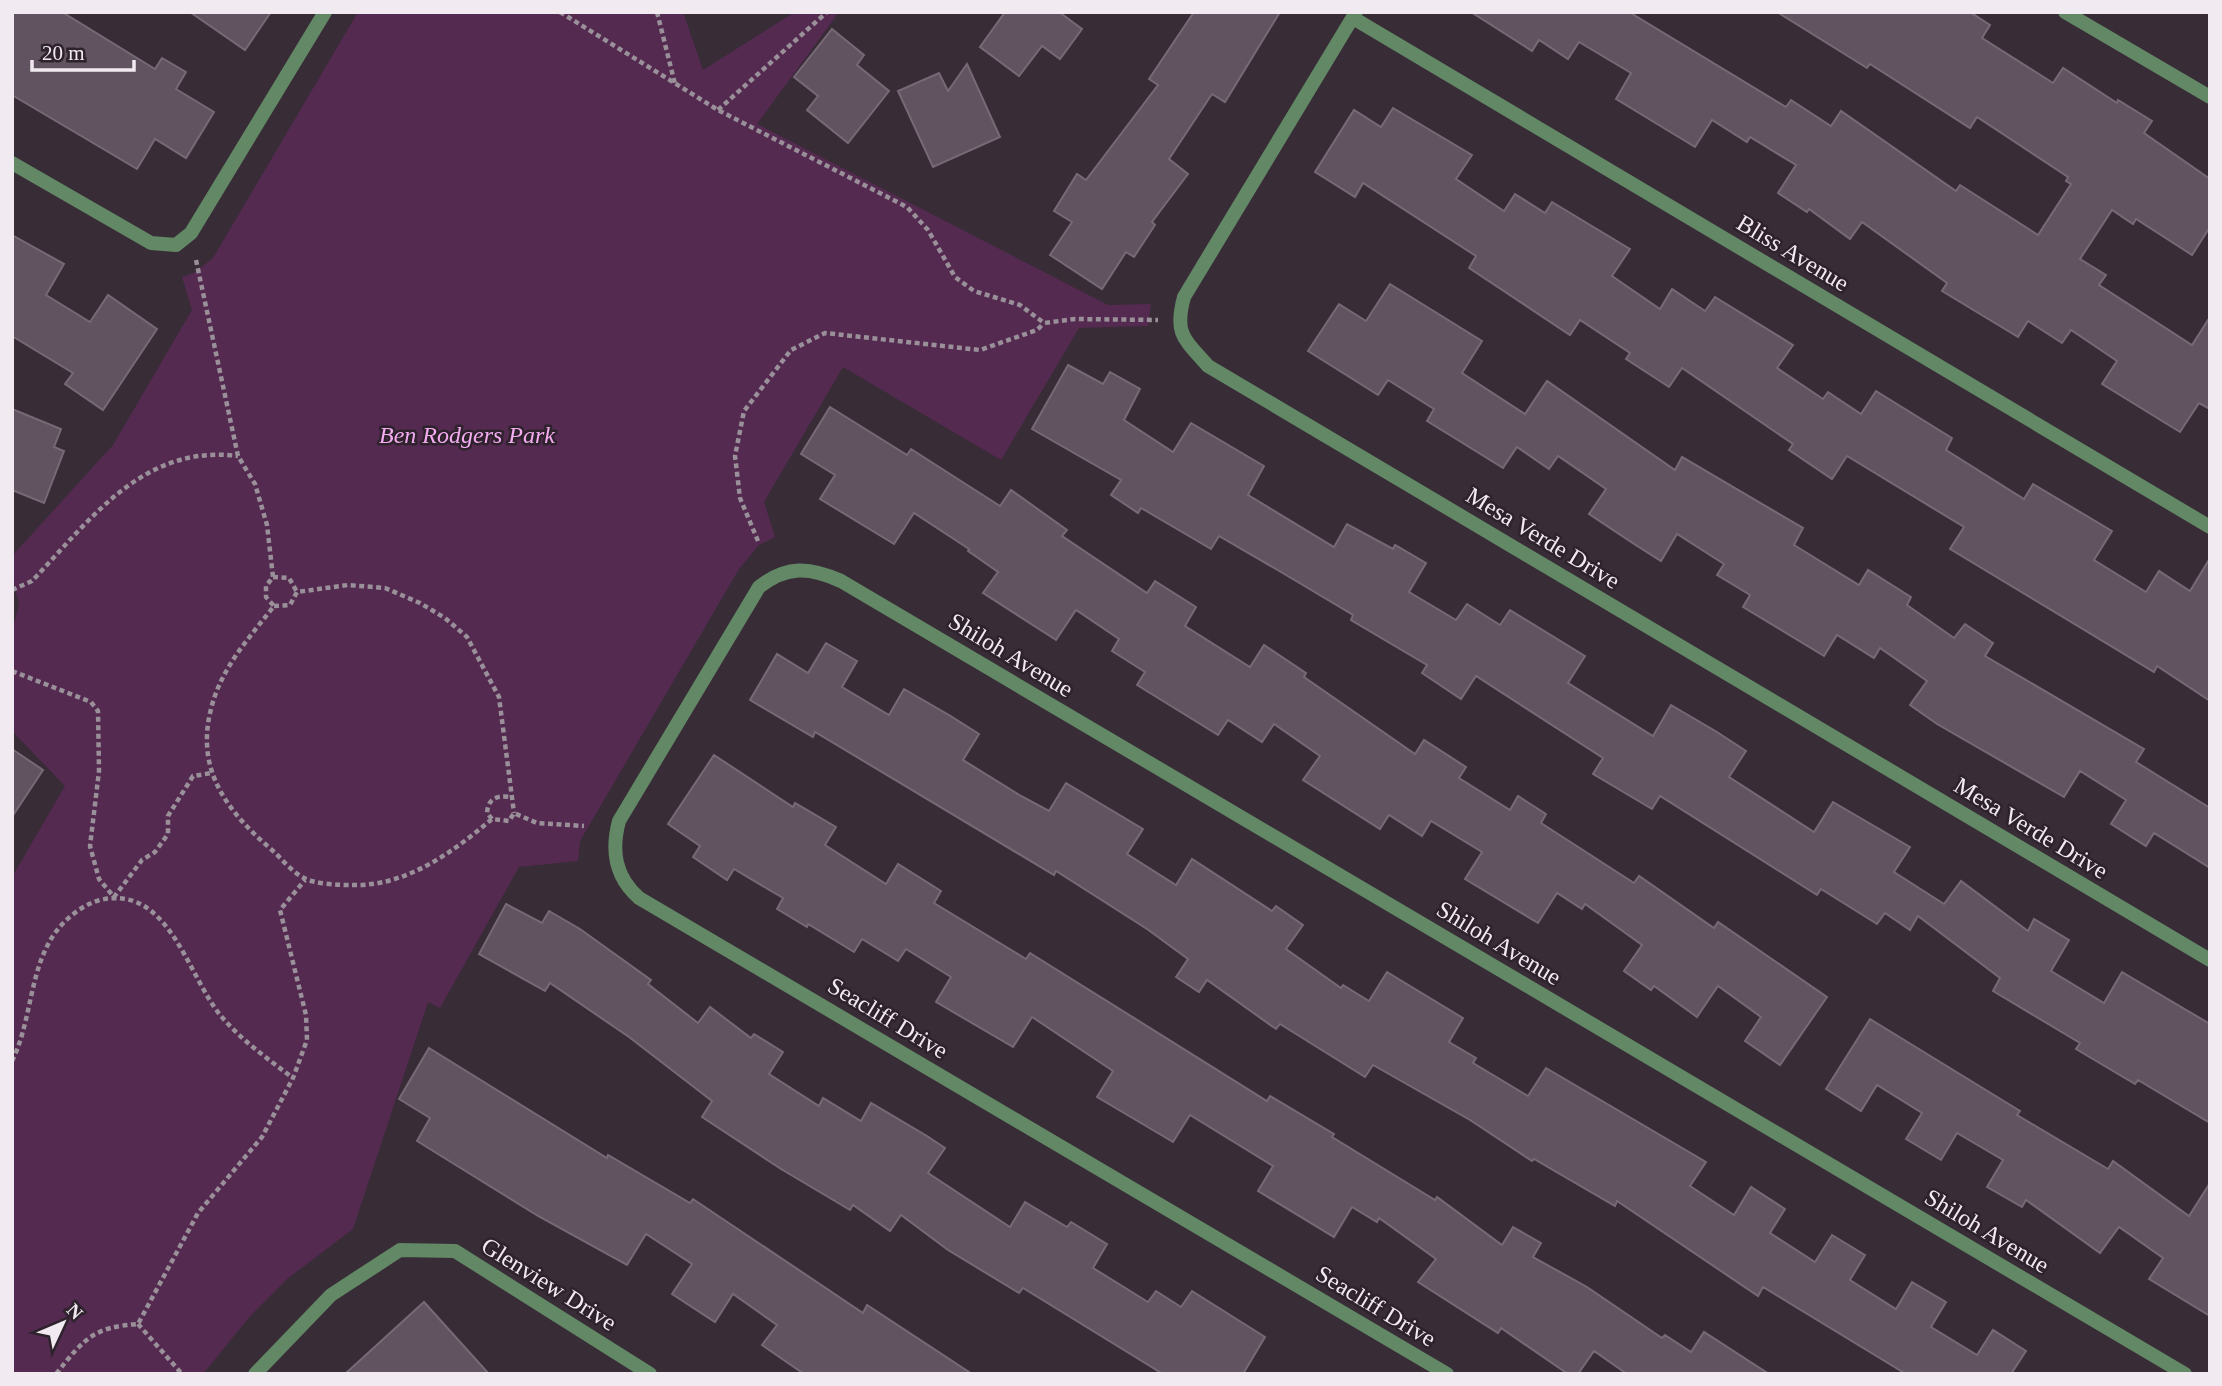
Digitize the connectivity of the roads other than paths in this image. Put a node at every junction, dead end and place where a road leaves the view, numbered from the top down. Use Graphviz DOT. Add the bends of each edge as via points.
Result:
graph roads {
  1 [pos="325,12"];
  2 [pos="2065,12"];
  3 [pos="1355,15"];
  4 [pos="2210,97"];
  5 [pos="12,163"];
  6 [pos="2210,527"];
  7 [pos="784,572"];
  8 [pos="2210,960"];
  9 [pos="255,1374"];
  10 [pos="650,1374"];
  11 [pos="1447,1374"];
  12 [pos="2185,1374"];
  1 -- 5 [label="street" via="191,233 176,245 151,243"];
  2 -- 4 [label="street"];
  3 -- 6 [label="street, Bliss Avenue"];
  3 -- 8 [label="street, Mesa Verde Drive" via="1195,276 1178,320 1185,340 1208,366"];
  7 -- 11 [label="street, Seacliff Drive" via="759,587 748,601 620,821 615,856 629,889"];
  7 -- 12 [label="street, Shiloh Avenue" via="818,571 841,581"];
  9 -- 10 [label="street, Glenview Drive" via="331,1295 400,1250 455,1251"];
}
